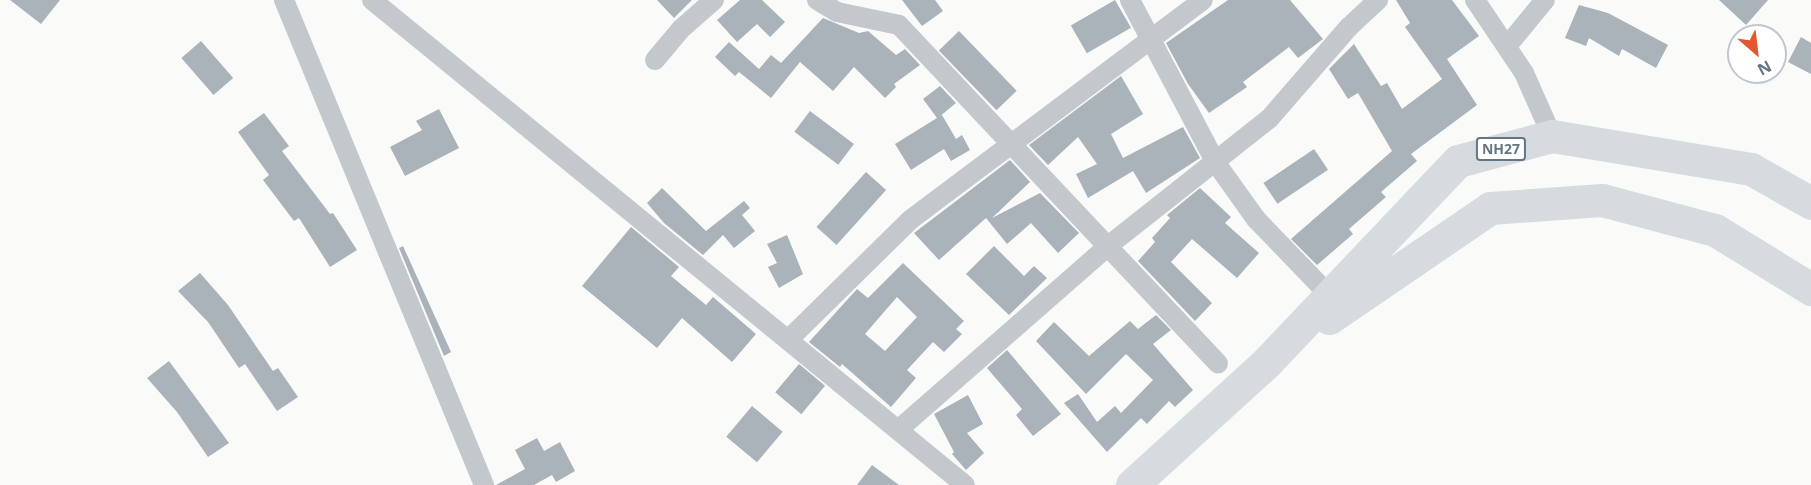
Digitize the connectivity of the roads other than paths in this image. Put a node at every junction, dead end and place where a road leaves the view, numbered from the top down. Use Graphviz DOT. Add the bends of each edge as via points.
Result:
graph roads {
  1 [pos="284,0"];
  2 [pos="372,0"];
  3 [pos="712,0"];
  4 [pos="817,0"];
  5 [pos="1130,0"];
  6 [pos="1203,0"];
  7 [pos="1378,0"];
  8 [pos="1475,0"];
  9 [pos="1545,0"];
  10 [pos="1149,42"];
  11 [pos="1508,45"];
  12 [pos="655,60"];
  13 [pos="1552,136"];
  14 [pos="1009,145"];
  15 [pos="1216,163"];
  16 [pos="1811,203"];
  17 [pos="1108,246"];
  18 [pos="1811,288"];
  19 [pos="1330,296"];
  20 [pos="788,340"];
  21 [pos="1267,362"];
  22 [pos="1218,363"];
  23 [pos="898,430"];
  24 [pos="484,485"];
  25 [pos="965,485"];
  26 [pos="1132,485"];
  1 -- 24 [label="street"];
  2 -- 20 [label="street"];
  3 -- 12 [label="street"];
  4 -- 14 [label="street" via="837,12 899,24"];
  5 -- 10 [label="street"];
  6 -- 10 [label="street"];
  7 -- 15 [label="street" via="1269,119"];
  8 -- 11 [label="street"];
  9 -- 11 [label="street"];
  10 -- 14 [label="street"];
  10 -- 15 [label="street"];
  11 -- 13 [label="street"];
  13 -- 16 [label="highway, NH27" via="1751,169"];
  13 -- 19 [label="highway, NH27" via="1458,161"];
  14 -- 17 [label="street"];
  14 -- 20 [label="street" via="910,220"];
  15 -- 17 [label="street"];
  15 -- 19 [label="street" via="1256,219"];
  17 -- 22 [label="street"];
  17 -- 23 [label="street"];
  18 -- 21 [label="highway, NH27" via="1715,230 1602,200 1490,208"];
  19 -- 21 [label="highway, NH27"];
  20 -- 23 [label="street"];
  21 -- 26 [label="highway, NH27"];
  23 -- 25 [label="street"];
}
